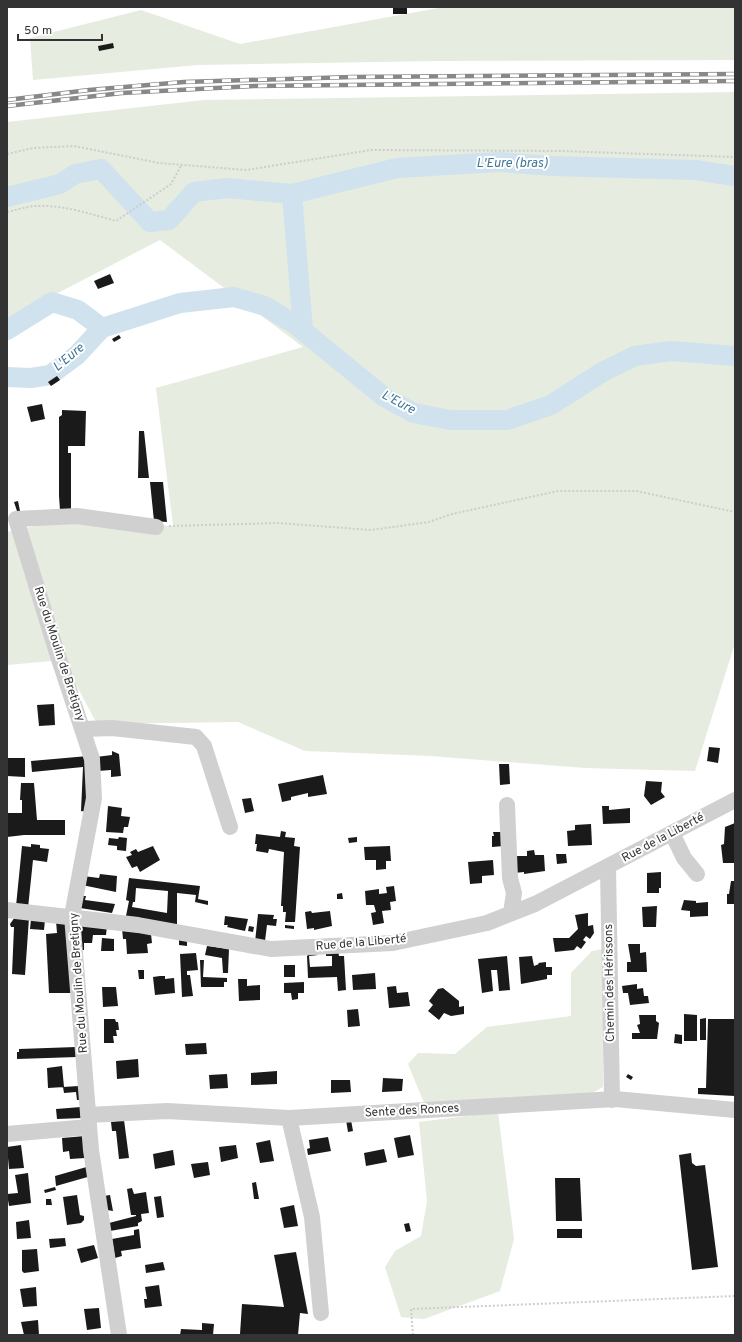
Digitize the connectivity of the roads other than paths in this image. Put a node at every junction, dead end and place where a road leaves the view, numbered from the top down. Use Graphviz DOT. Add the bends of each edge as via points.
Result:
graph roads {
  1 [pos="156,527"];
  2 [pos="84,729"];
  3 [pos="735,800"];
  4 [pos="507,805"];
  5 [pos="230,827"];
  6 [pos="672,833"];
  7 [pos="608,867"];
  8 [pos="697,874"];
  9 [pos="7,910"];
  10 [pos="511,913"];
  11 [pos="72,916"];
  12 [pos="612,1100"];
  13 [pos="735,1110"];
  14 [pos="288,1118"];
  15 [pos="89,1121"];
  16 [pos="7,1134"];
  17 [pos="321,1313"];
  18 [pos="119,1335"];
  1 -- 2 [label="street, Rue du Moulin de Bretigny" via="77,516 16,519 56,650"];
  2 -- 5 [label="street" via="112,728 196,737 204,746"];
  2 -- 11 [label="street, Rue du Moulin de Bretigny" via="92,759 94,798"];
  3 -- 6 [label="street, Rue de la Liberté"];
  4 -- 10 [label="street" via="510,878 514,893"];
  6 -- 7 [label="street, Rue de la Liberté"];
  6 -- 8 [label="street" via="684,858"];
  7 -- 10 [label="street, Rue de la Liberté" via="535,904"];
  7 -- 12 [label="street, Chemin des Hérissons"];
  9 -- 11 [label="street, Rue de la Liberté"];
  10 -- 11 [label="street, Rue de la Liberté" via="487,922 393,943 270,949"];
  11 -- 15 [label="street, Rue du Moulin de Bretigny"];
  12 -- 13 [label="street, Sente des Ronces"];
  12 -- 14 [label="street, Sente des Ronces"];
  14 -- 15 [label="street, Sente des Ronces" via="167,1111"];
  14 -- 17 [label="street" via="312,1218"];
  15 -- 16 [label="street, Sente des Ronces"];
  15 -- 18 [label="street, Rue du Moulin de Bretigny"];
}
